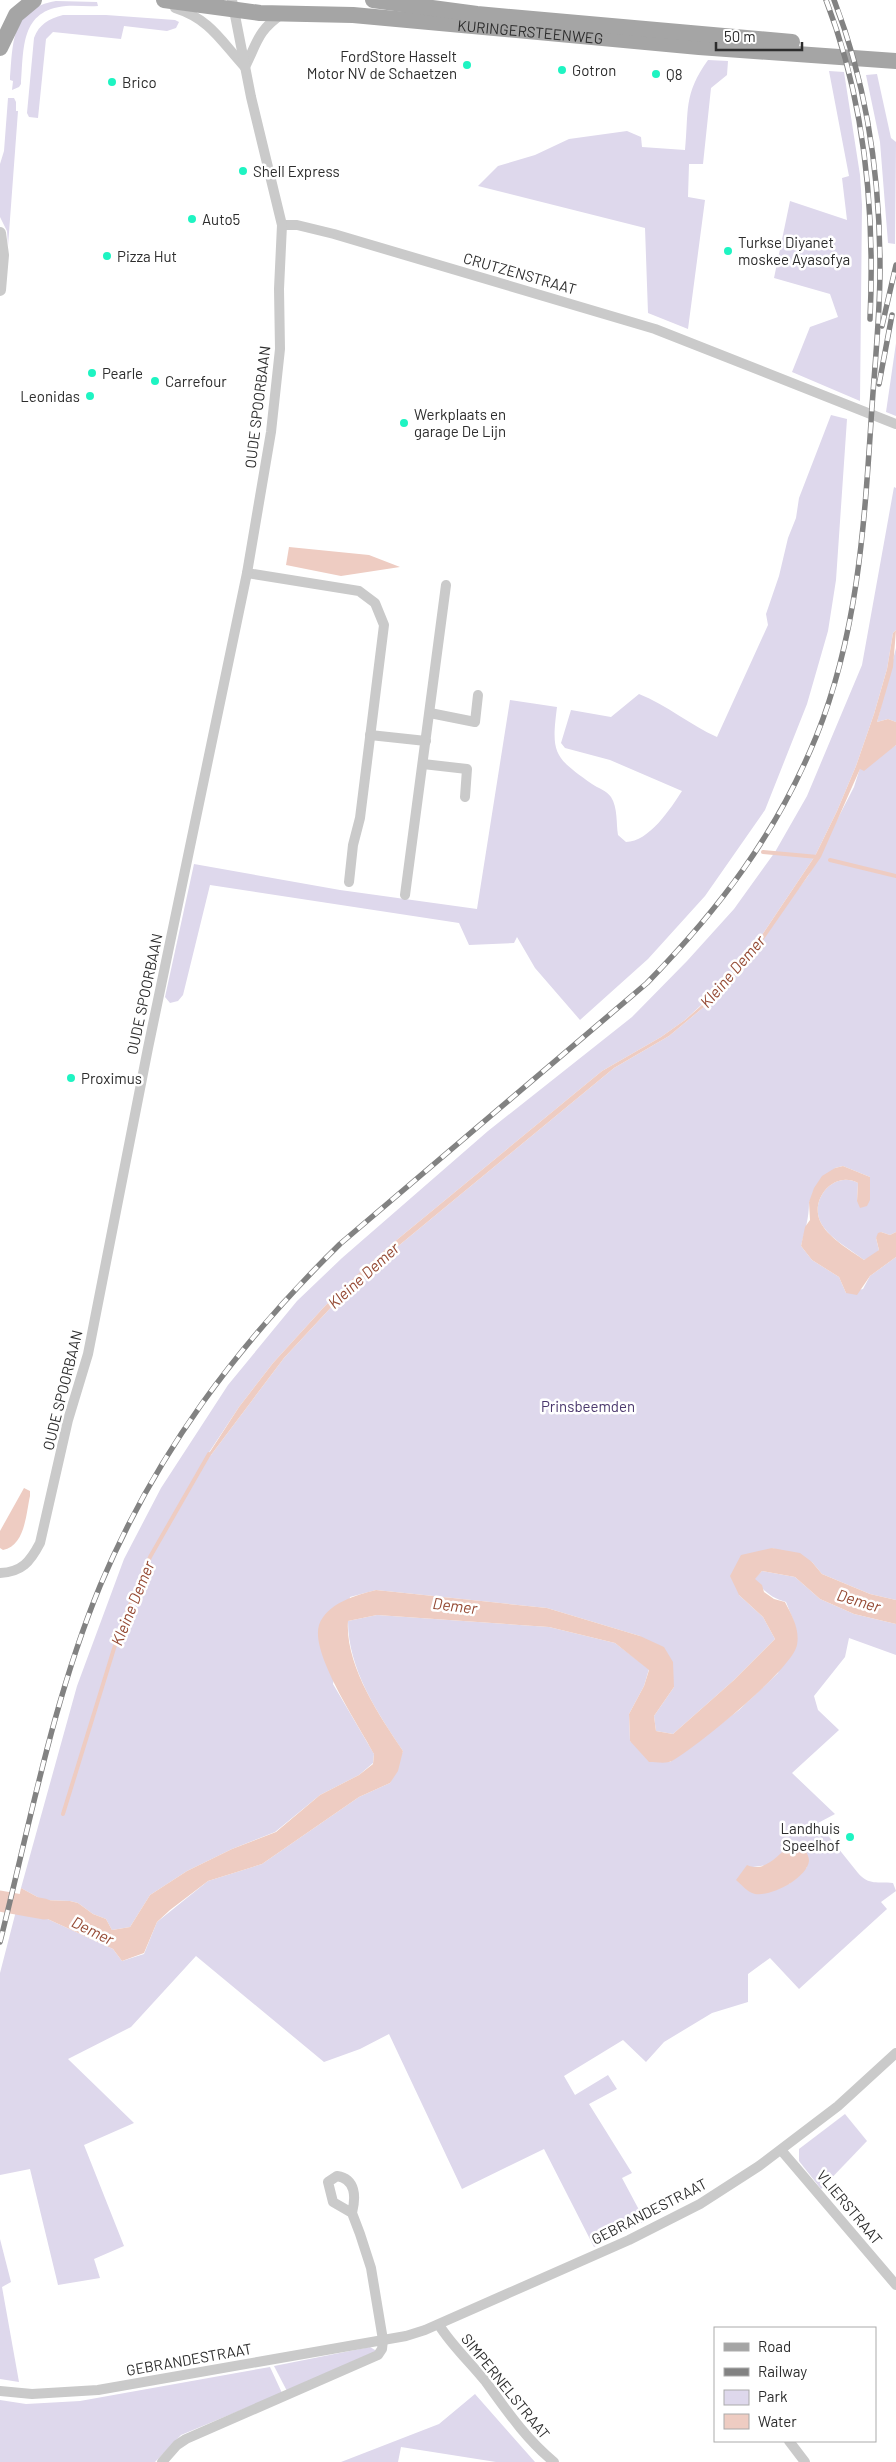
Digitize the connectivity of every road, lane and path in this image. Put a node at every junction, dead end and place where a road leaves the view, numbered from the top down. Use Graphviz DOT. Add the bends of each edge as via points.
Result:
graph roads {
  1 [pos="34,0"];
  2 [pos="158,0"];
  3 [pos="164,0"];
  4 [pos="373,0"];
  5 [pos="232,5"];
  6 [pos="284,13"];
  7 [pos="0,48"];
  8 [pos="896,50"];
  9 [pos="896,61"];
  10 [pos="245,67"];
  11 [pos="282,225"];
  12 [pos="0,233"];
  13 [pos="0,290"];
  14 [pos="896,424"];
  15 [pos="247,573"];
  16 [pos="446,585"];
  17 [pos="478,695"];
  18 [pos="430,713"];
  19 [pos="370,735"];
  20 [pos="426,741"];
  21 [pos="423,764"];
  22 [pos="465,797"];
  23 [pos="349,882"];
  24 [pos="405,895"];
  25 [pos="0,1573"];
  26 [pos="896,2053"];
  27 [pos="781,2150"];
  28 [pos="352,2213"];
  29 [pos="896,2285"];
  30 [pos="439,2325"];
  31 [pos="383,2340"];
  32 [pos="0,2391"];
  33 [pos="790,2442"];
  34 [pos="162,2462"];
  35 [pos="554,2462"];
  36 [pos="805,2462"];
  1 -- 7 [label="main road" via="16,15"];
  2 -- 10 [label="street" via="190,12 209,24"];
  3 -- 5 [label="main road, KURINGERSTEENWEG"];
  4 -- 8 [label="main road, KURINGERSTEENWEG" via="476,14"];
  5 -- 6 [label="main road, KURINGERSTEENWEG"];
  5 -- 10 [label="street"];
  6 -- 9 [label="main road, KURINGERSTEENWEG" via="353,15 699,47"];
  6 -- 10 [label="street" via="260,33"];
  10 -- 11 [label="street"];
  11 -- 14 [label="street, CRUTZENSTRAAT" via="297,225 334,234 655,329"];
  11 -- 15 [label="street, OUDE SPOORBAAN" via="280,349 271,432"];
  12 -- 13 [label="street" via="3,255"];
  15 -- 19 [label="street" via="358,591 375,603 384,625"];
  15 -- 25 [label="street, OUDE SPOORBAAN" via="88,1354 68,1420 40,1543 32,1558 15,1572"];
  16 -- 18 [label="street"];
  17 -- 18 [label="street" via="475,722"];
  18 -- 20 [label="street"];
  19 -- 20 [label="street"];
  19 -- 23 [label="street"];
  20 -- 21 [label="street"];
  21 -- 22 [label="street" via="467,769"];
  21 -- 24 [label="street"];
  26 -- 27 [label="street, GEBRANDESTRAAT" via="838,2106"];
  27 -- 29 [label="street, VLIERSTRAAT"];
  27 -- 30 [label="street, GEBRANDESTRAAT" via="700,2204 629,2240"];
  28 -- 31 [label="street" via="370,2268"];
  30 -- 31 [label="street, GEBRANDESTRAAT"];
  30 -- 35 [label="street, SIMPERNELSTRAAT" via="505,2411"];
  31 -- 32 [label="street, GEBRANDESTRAAT" via="98,2390 32,2394"];
  31 -- 34 [label="street" via="378,2355 186,2439 177,2444"];
  33 -- 36 [label="street"];
}
